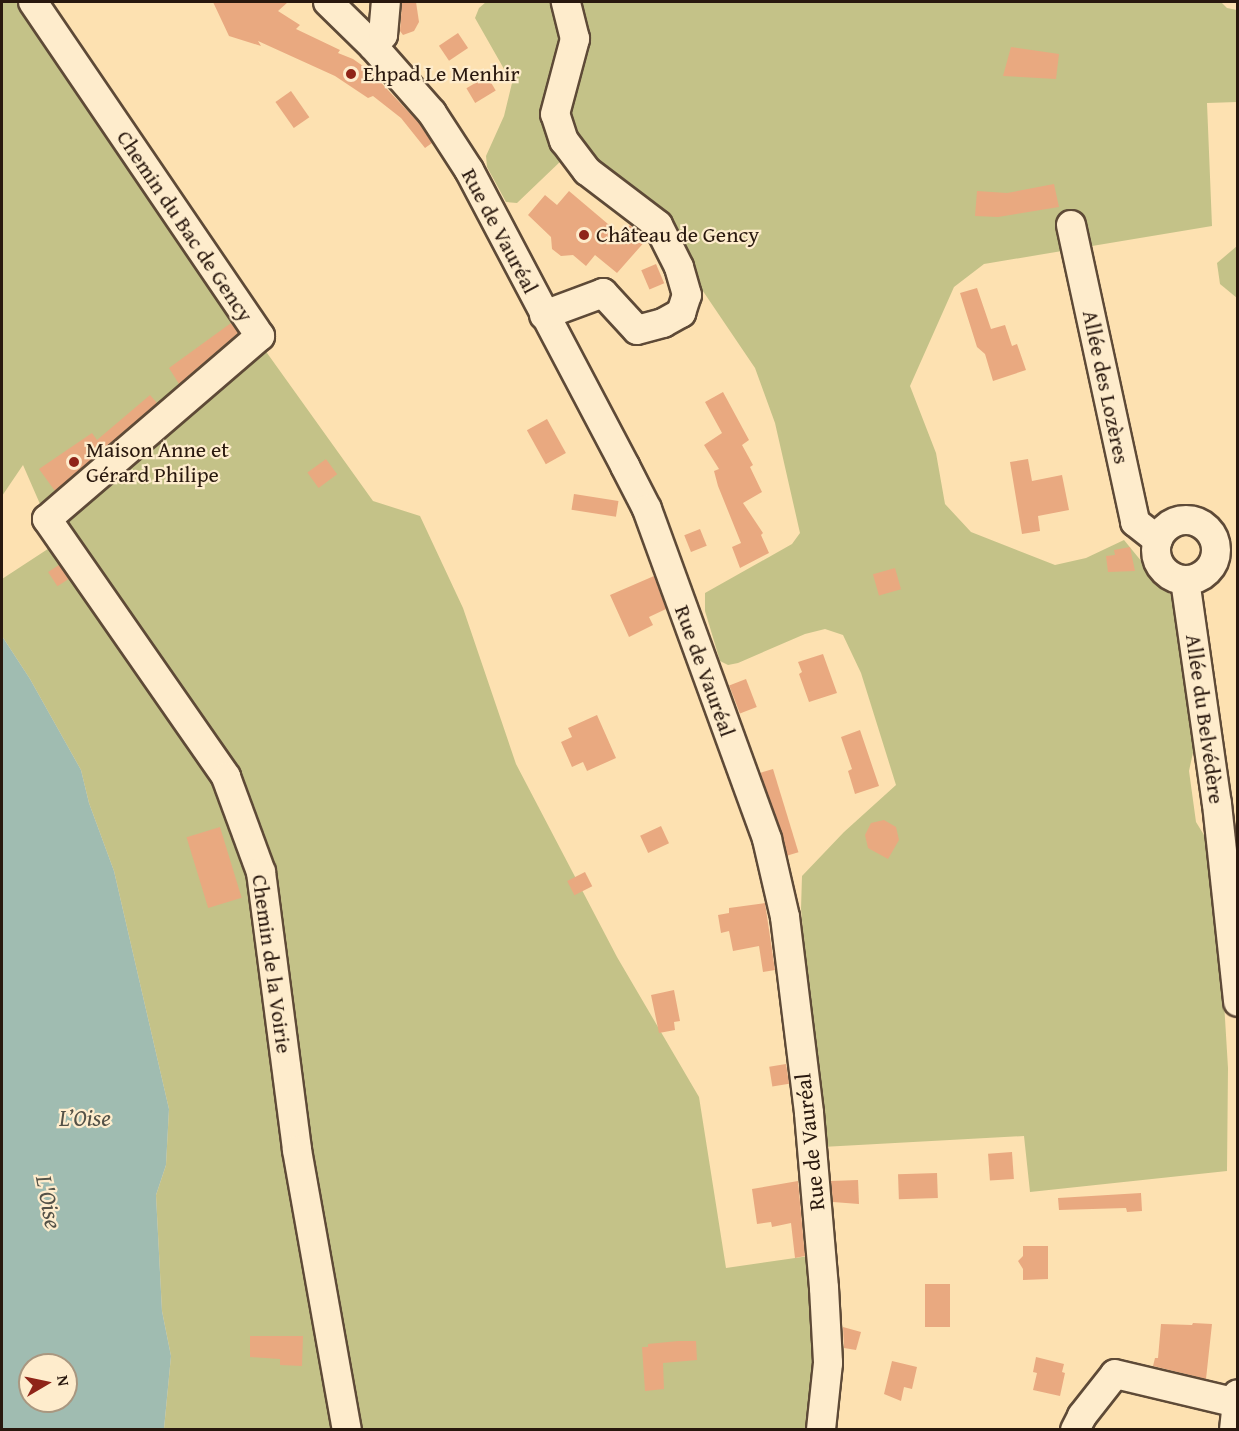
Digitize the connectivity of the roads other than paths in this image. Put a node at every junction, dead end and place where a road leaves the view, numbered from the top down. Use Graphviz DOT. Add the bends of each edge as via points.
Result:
graph roads {
  1 [pos="33,2"];
  2 [pos="328,2"];
  3 [pos="386,2"];
  4 [pos="566,2"];
  5 [pos="373,46"];
  6 [pos="1071,225"];
  7 [pos="544,315"];
  8 [pos="46,519"];
  9 [pos="1158,540"];
  10 [pos="1185,580"];
  11 [pos="1238,1002"];
  12 [pos="1238,1394"];
  13 [pos="1237,1403"];
  14 [pos="347,1430"];
  15 [pos="821,1430"];
  16 [pos="1075,1430"];
  17 [pos="1234,1430"];
  1 -- 8 [label="street, Chemin du Bac de Gency" via="260,336"];
  2 -- 5 [label="street, Rue de Vauréal"];
  3 -- 5 [label="street" via="383,35"];
  4 -- 7 [label="street" via="575,39 555,114 564,141 587,171 658,225 679,267 687,295 681,313 637,330 603,293"];
  5 -- 7 [label="street, Rue de Vauréal" via="438,122 468,170"];
  6 -- 9 [label="street, Allée des Lozères" via="1135,522"];
  7 -- 15 [label="street, Rue de Vauréal" via="647,509 777,874 808,1113 824,1288 828,1363"];
  8 -- 14 [label="street, Chemin de la Voirie" via="226,777 261,872 297,1150"];
  9 -- 10 [label="street" via="1160,564 1171,576"];
  9 -- 10 [label="street" via="1167,526 1184,520 1202,524 1210,531 1216,549 1211,567 1204,574"];
  10 -- 11 [label="street, Allée du Belvédère" via="1218,804"];
  12 -- 13 [label="street"];
  13 -- 16 [label="street" via="1115,1374"];
  13 -- 17 [label="street"];
}
